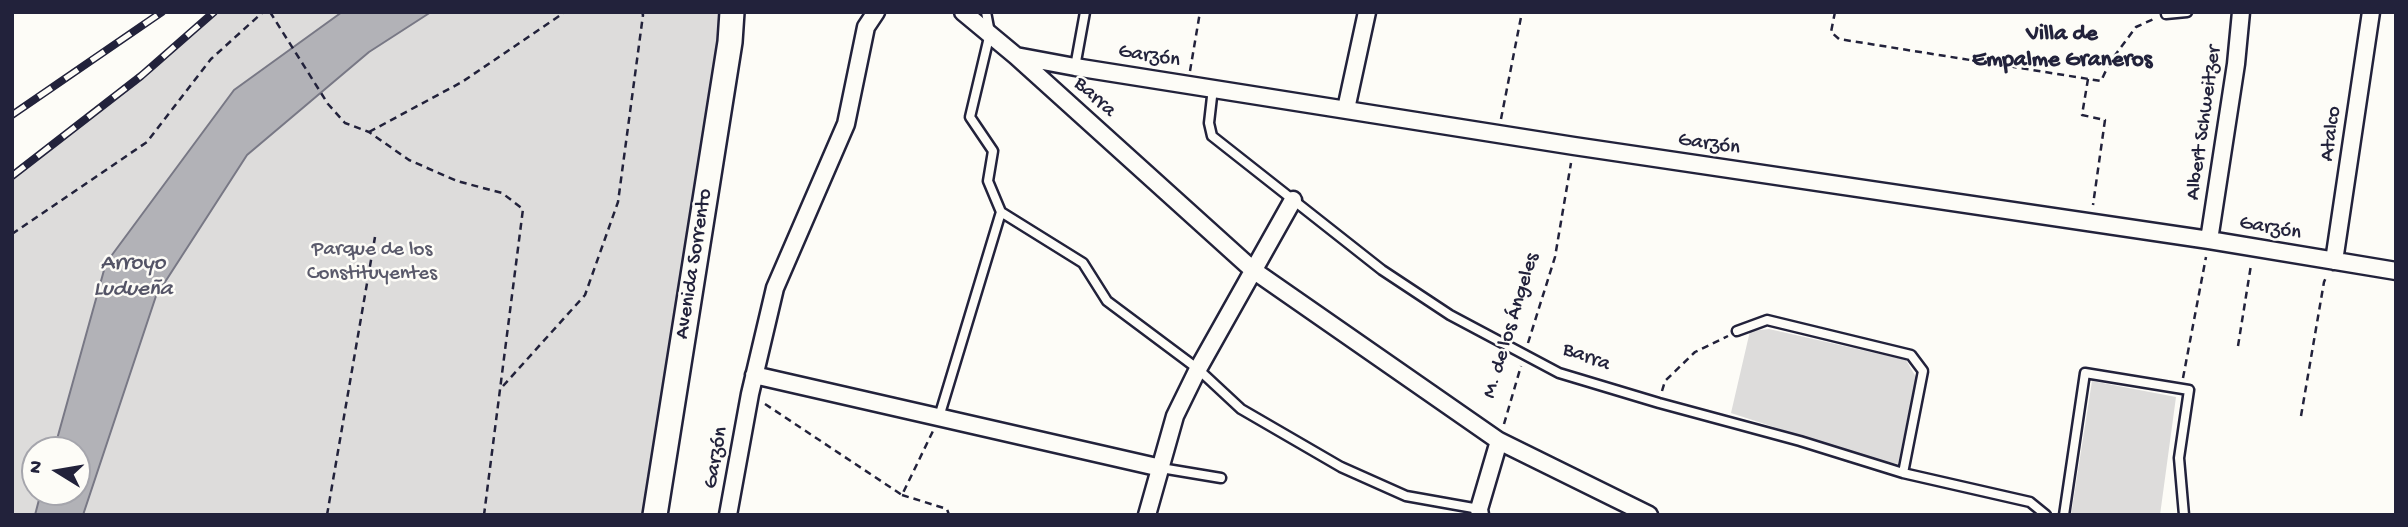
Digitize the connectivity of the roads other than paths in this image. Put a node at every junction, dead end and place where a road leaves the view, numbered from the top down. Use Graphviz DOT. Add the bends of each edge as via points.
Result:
graph roads {
  1 [pos="732,12"];
  2 [pos="876,12"];
  3 [pos="963,12"];
  4 [pos="986,12"];
  5 [pos="1084,12"];
  6 [pos="1367,12"];
  7 [pos="2187,12"];
  8 [pos="2241,12"];
  9 [pos="2371,12"];
  10 [pos="2166,14"];
  11 [pos="990,33"];
  12 [pos="1016,56"];
  13 [pos="1075,67"];
  14 [pos="1213,88"];
  15 [pos="1346,110"];
  16 [pos="1293,200"];
  17 [pos="1001,212"];
  18 [pos="2209,240"];
  19 [pos="2334,261"];
  20 [pos="1253,271"];
  21 [pos="2396,271"];
  22 [pos="1737,331"];
  23 [pos="1198,369"];
  24 [pos="754,375"];
  25 [pos="939,419"];
  26 [pos="1499,441"];
  27 [pos="1161,468"];
  28 [pos="1903,473"];
  29 [pos="1222,478"];
  30 [pos="1480,512"];
  31 [pos="655,515"];
  32 [pos="728,515"];
  33 [pos="1147,515"];
  34 [pos="1649,515"];
  35 [pos="2046,515"];
  36 [pos="2064,515"];
  37 [pos="2184,515"];
  1 -- 31 [label="main road, Avenida Sorrento"];
  2 -- 24 [label="street, Garzón" via="866,27 846,124 775,288"];
  3 -- 11 [label="street, Barra"];
  4 -- 11 [label="lane"];
  5 -- 13 [label="lane"];
  6 -- 15 [label="street"];
  7 -- 10 [label="lane"];
  8 -- 18 [label="street, Albert Schweitzer"];
  9 -- 19 [label="street, Atalco"];
  11 -- 12 [label="street, Barra"];
  11 -- 17 [label="lane" via="970,117 993,151 988,181"];
  12 -- 13 [label="street, Garzón"];
  12 -- 20 [label="street, Barra"];
  13 -- 14 [label="street, Garzón"];
  14 -- 15 [label="street, Garzón"];
  14 -- 16 [label="lane, Barra" via="1212,135"];
  15 -- 18 [label="street, Garzón"];
  16 -- 20 [label="street"];
  16 -- 28 [label="lane, Barra" via="1450,314 1559,373"];
  17 -- 23 [label="lane" via="1083,263 1107,302"];
  17 -- 25 [label="lane"];
  18 -- 19 [label="street, Garzón"];
  19 -- 21 [label="street, Garzón"];
  20 -- 23 [label="street"];
  20 -- 26 [label="street, Barra"];
  22 -- 28 [label="lane" via="1766,320 1911,355 1923,371"];
  23 -- 27 [label="street" via="1175,416"];
  23 -- 30 [label="lane" via="1241,409 1342,467 1406,496"];
  24 -- 25 [label="street"];
  24 -- 32 [label="street, Garzón"];
  25 -- 27 [label="street"];
  26 -- 30 [label="street"];
  26 -- 34 [label="street, Barra"];
  27 -- 29 [label="lane"];
  27 -- 33 [label="street"];
  28 -- 35 [label="lane, Barra" via="2030,502"];
  36 -- 37 [label="lane" via="2085,373 2189,390 2179,458"];
}
